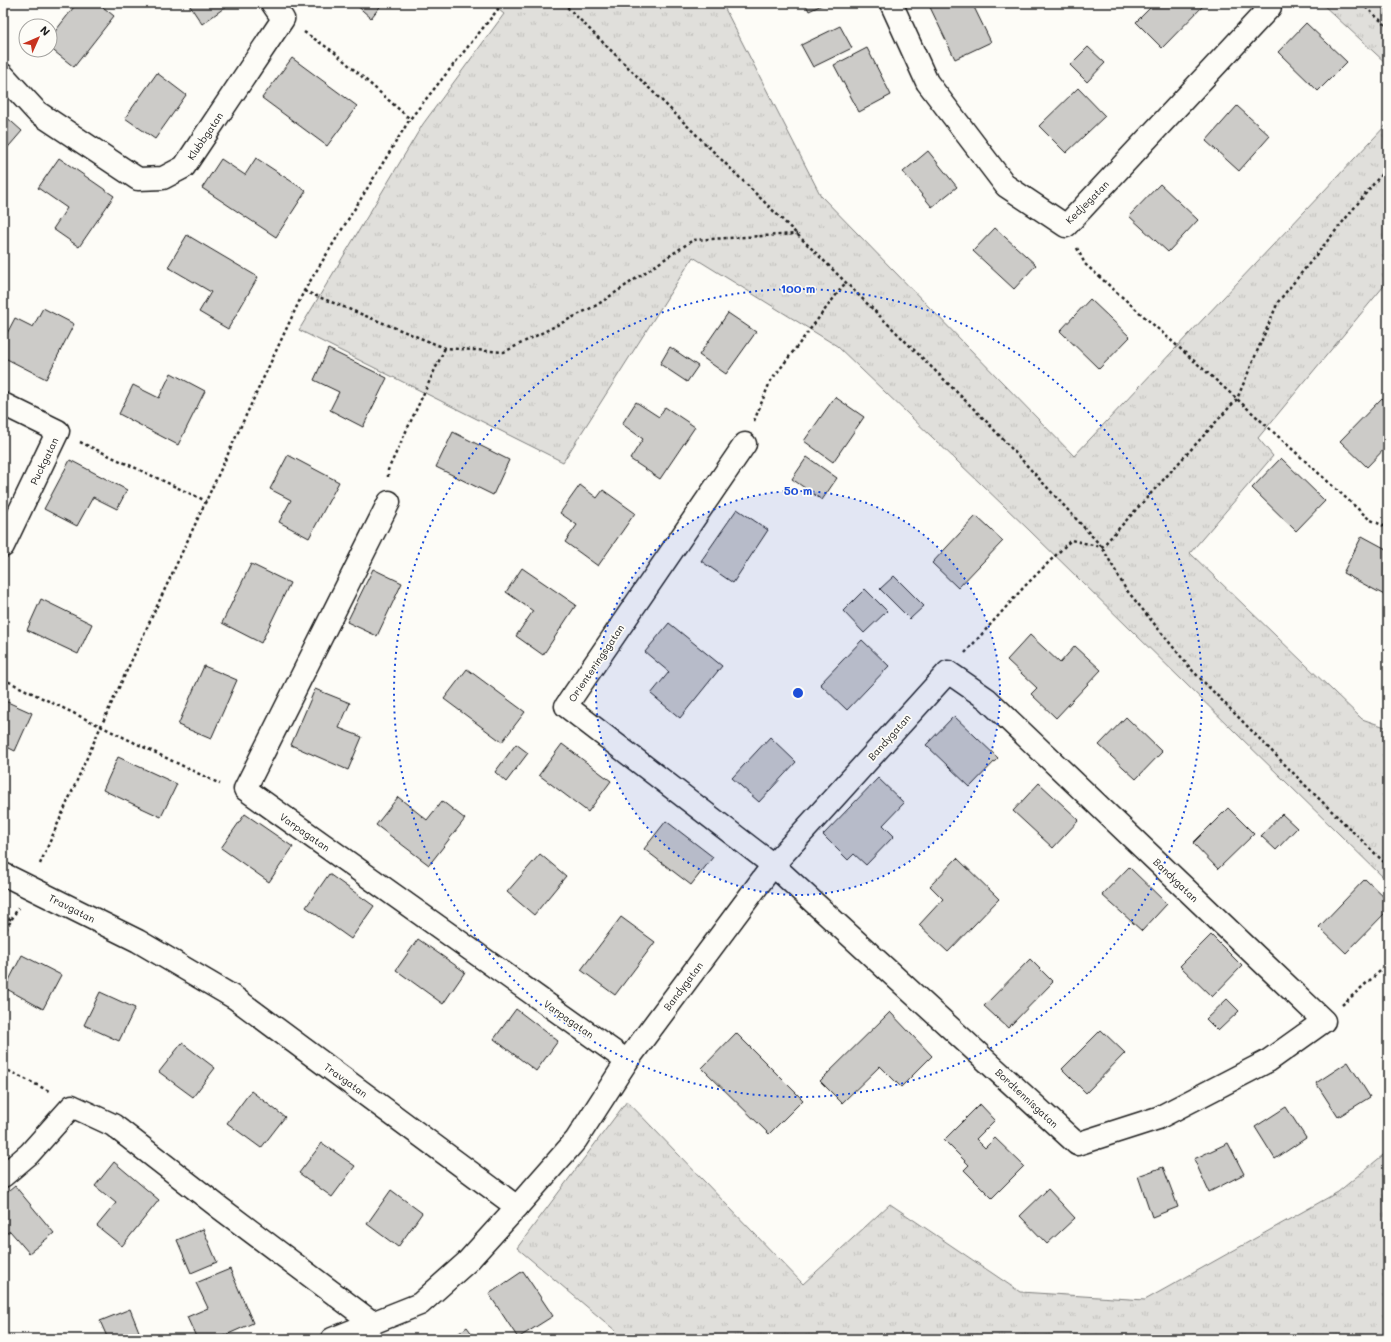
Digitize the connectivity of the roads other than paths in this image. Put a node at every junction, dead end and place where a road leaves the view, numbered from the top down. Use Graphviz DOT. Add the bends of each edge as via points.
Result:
graph roads {
  1 [pos="891,3"];
  2 [pos="1267,3"];
  3 [pos="278,11"];
  4 [pos="3,75"];
  5 [pos="3,404"];
  6 [pos="745,444"];
  7 [pos="389,502"];
  8 [pos="3,546"];
  9 [pos="773,865"];
  10 [pos="3,874"];
  11 [pos="1324,1021"];
  12 [pos="627,1061"];
  13 [pos="3,1176"];
  14 [pos="517,1206"];
  15 [pos="373,1323"];
  16 [pos="332,1339"];
  1 -- 2 [label="street, Kedjegatan" via="927,82 1006,186 1066,226 1270,7"];
  3 -- 4 [label="street, Klubbgatan" via="184,167 163,178 138,179 37,112"];
  5 -- 8 [label="street, Puckgatan" via="58,431"];
  6 -- 9 [label="street, Orienteringsgatan" via="566,706"];
  7 -- 12 [label="street, Varpagatan" via="245,789"];
  9 -- 11 [label="street, Bordtennisgatan" via="1077,1144 1158,1118 1268,1061"];
  9 -- 11 [label="street, Bandygatan" via="948,672 986,699"];
  9 -- 12 [label="street, Bandygatan"];
  10 -- 14 [label="street, Travgatan" via="138,941 235,998"];
  12 -- 14 [label="street, Bandygatan" via="576,1140"];
  13 -- 15 [label="street" via="29,1154 72,1106 113,1125"];
  14 -- 15 [label="street" via="467,1262 420,1304"];
  15 -- 16 [label="street"];
}
